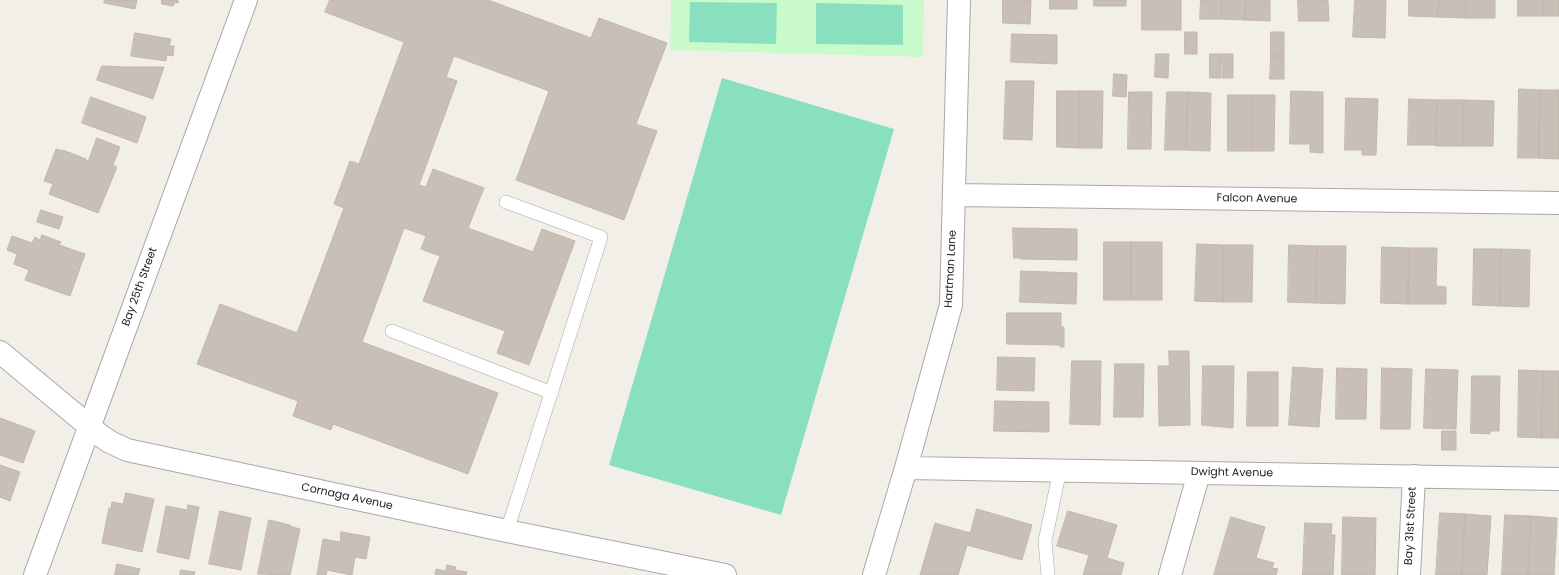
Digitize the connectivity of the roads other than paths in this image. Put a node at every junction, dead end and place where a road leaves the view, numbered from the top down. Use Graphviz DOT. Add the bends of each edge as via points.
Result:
graph roads {
  1 [pos="246,0"];
  2 [pos="959,0"];
  3 [pos="955,195"];
  4 [pos="506,202"];
  5 [pos="1559,203"];
  6 [pos="392,331"];
  7 [pos="0,352"];
  8 [pos="552,392"];
  9 [pos="90,427"];
  10 [pos="906,468"];
  11 [pos="1060,470"];
  12 [pos="1199,473"];
  13 [pos="1414,476"];
  14 [pos="1559,479"];
  15 [pos="507,532"];
  16 [pos="35,575"];
  17 [pos="724,575"];
  18 [pos="874,575"];
  19 [pos="1048,575"];
  20 [pos="1170,575"];
  21 [pos="1409,575"];
  1 -- 9 [label="street, Bay 25th Street"];
  2 -- 3 [label="street, Hartman Lane"];
  3 -- 5 [label="street, Falcon Avenue"];
  3 -- 10 [label="street, Hartman Lane" via="951,305"];
  4 -- 8 [label="lane" via="601,237"];
  6 -- 8 [label="lane"];
  7 -- 9 [label="street, Cornaga Avenue"];
  8 -- 15 [label="lane"];
  9 -- 15 [label="street, Cornaga Avenue" via="110,442 127,450"];
  9 -- 16 [label="street, Bay 25th Street"];
  10 -- 11 [label="street, Dwight Avenue"];
  10 -- 18 [label="street, Hartman Lane"];
  11 -- 12 [label="street, Dwight Avenue"];
  11 -- 19 [label="lane" via="1045,541"];
  12 -- 13 [label="street, Dwight Avenue"];
  12 -- 20 [label="street"];
  13 -- 14 [label="street, Dwight Avenue"];
  13 -- 21 [label="street, Bay 31st Street"];
  15 -- 17 [label="street, Cornaga Avenue"];
}
